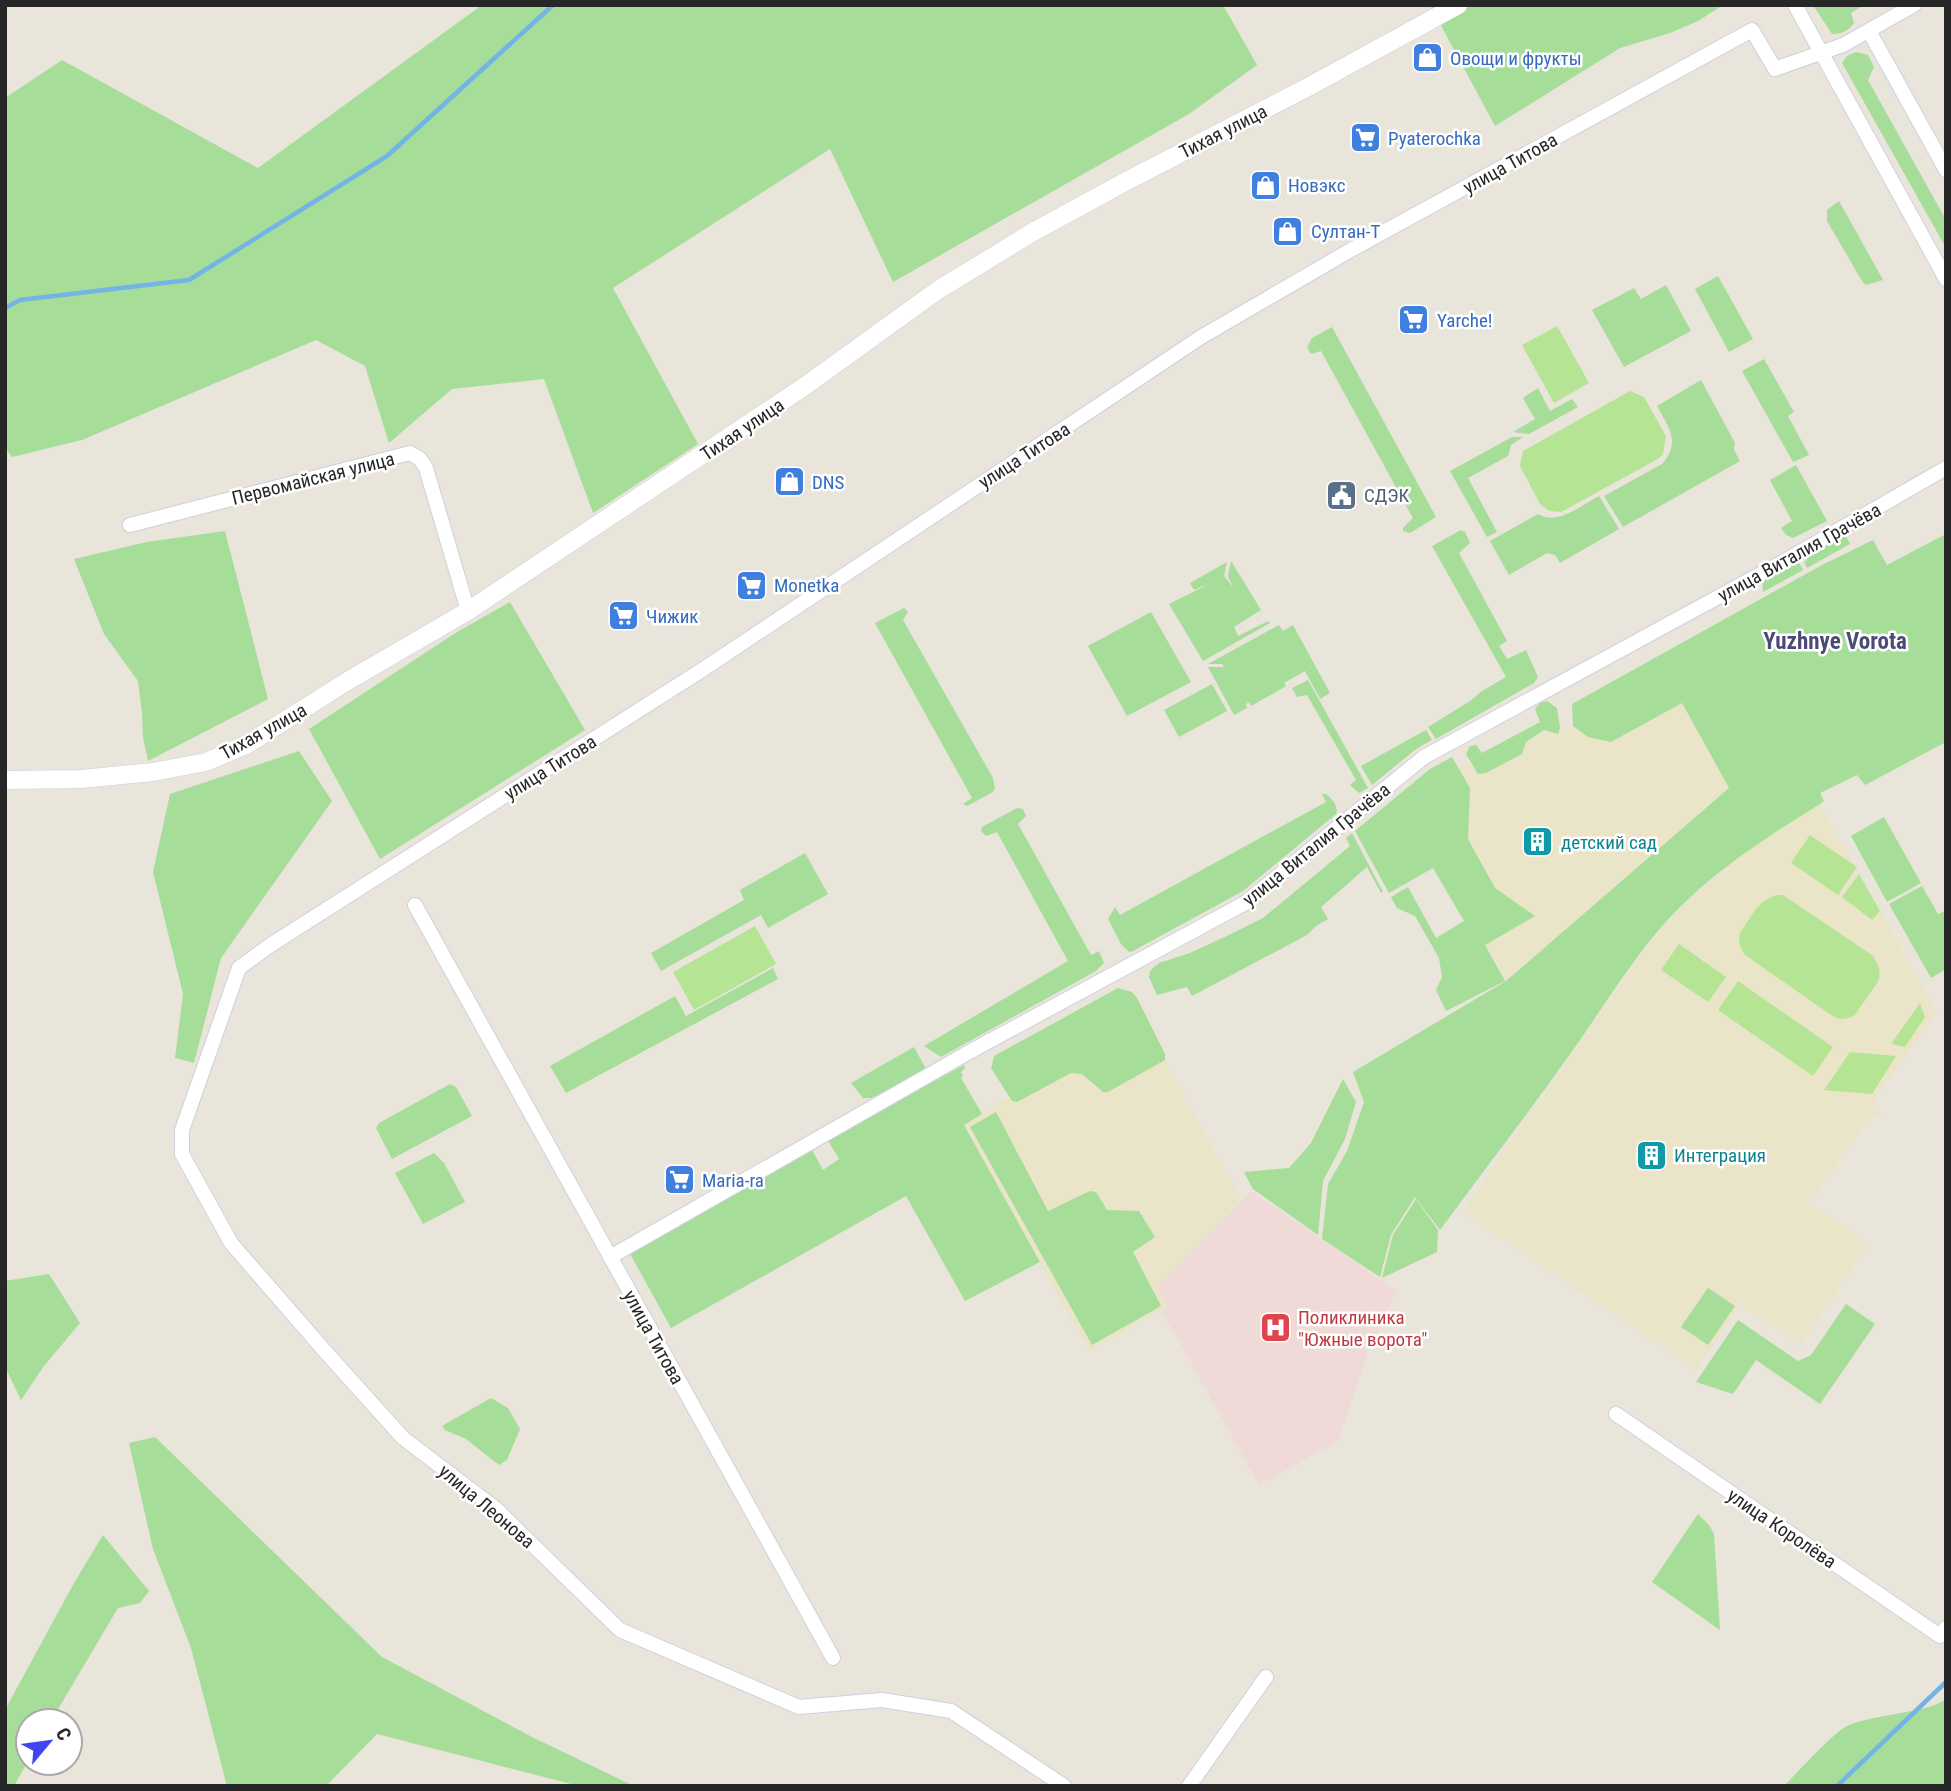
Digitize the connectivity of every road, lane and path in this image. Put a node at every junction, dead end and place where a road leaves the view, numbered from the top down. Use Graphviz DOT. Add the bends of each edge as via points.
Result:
graph roads {
  1 [pos="1458,5"];
  2 [pos="1795,5"];
  3 [pos="1914,5"];
  4 [pos="1869,30"];
  5 [pos="1821,52"];
  6 [pos="1946,170"];
  7 [pos="1946,279"];
  8 [pos="1946,468"];
  9 [pos="130,525"];
  10 [pos="468,611"];
  11 [pos="5,780"];
  12 [pos="415,905"];
  13 [pos="239,968"];
  14 [pos="610,1257"];
  15 [pos="1616,1414"];
  16 [pos="1946,1628"];
  17 [pos="833,1658"];
  18 [pos="1266,1677"];
  19 [pos="1064,1786"];
  20 [pos="1189,1786"];
  1 -- 10 [label="street, Тихая улица" via="1111,189 950,282 762,416"];
  2 -- 5 [label="street"];
  3 -- 4 [label="street"];
  4 -- 5 [label="street"];
  4 -- 6 [label="street"];
  5 -- 7 [label="street"];
  5 -- 13 [label="street, улица Титова" via="1775,69 1752,30 1328,263 1201,337 705,668"];
  8 -- 14 [label="street, улица Виталия Грачёва" via="1424,757 1245,903 971,1051"];
  9 -- 10 [label="street, Первомайская улица" via="410,453 426,468"];
  10 -- 11 [label="street, Тихая улица" via="248,744 205,762 82,779"];
  12 -- 14 [label="street, улица Титова"];
  13 -- 19 [label="street, улица Леонова" via="182,1130 182,1154 231,1243 403,1438 495,1508 620,1630 799,1707 882,1700 951,1711"];
  14 -- 17 [label="street, улица Титова"];
  15 -- 16 [label="street, улица Королёва" via="1940,1636"];
  18 -- 20 [label="street"];
}
